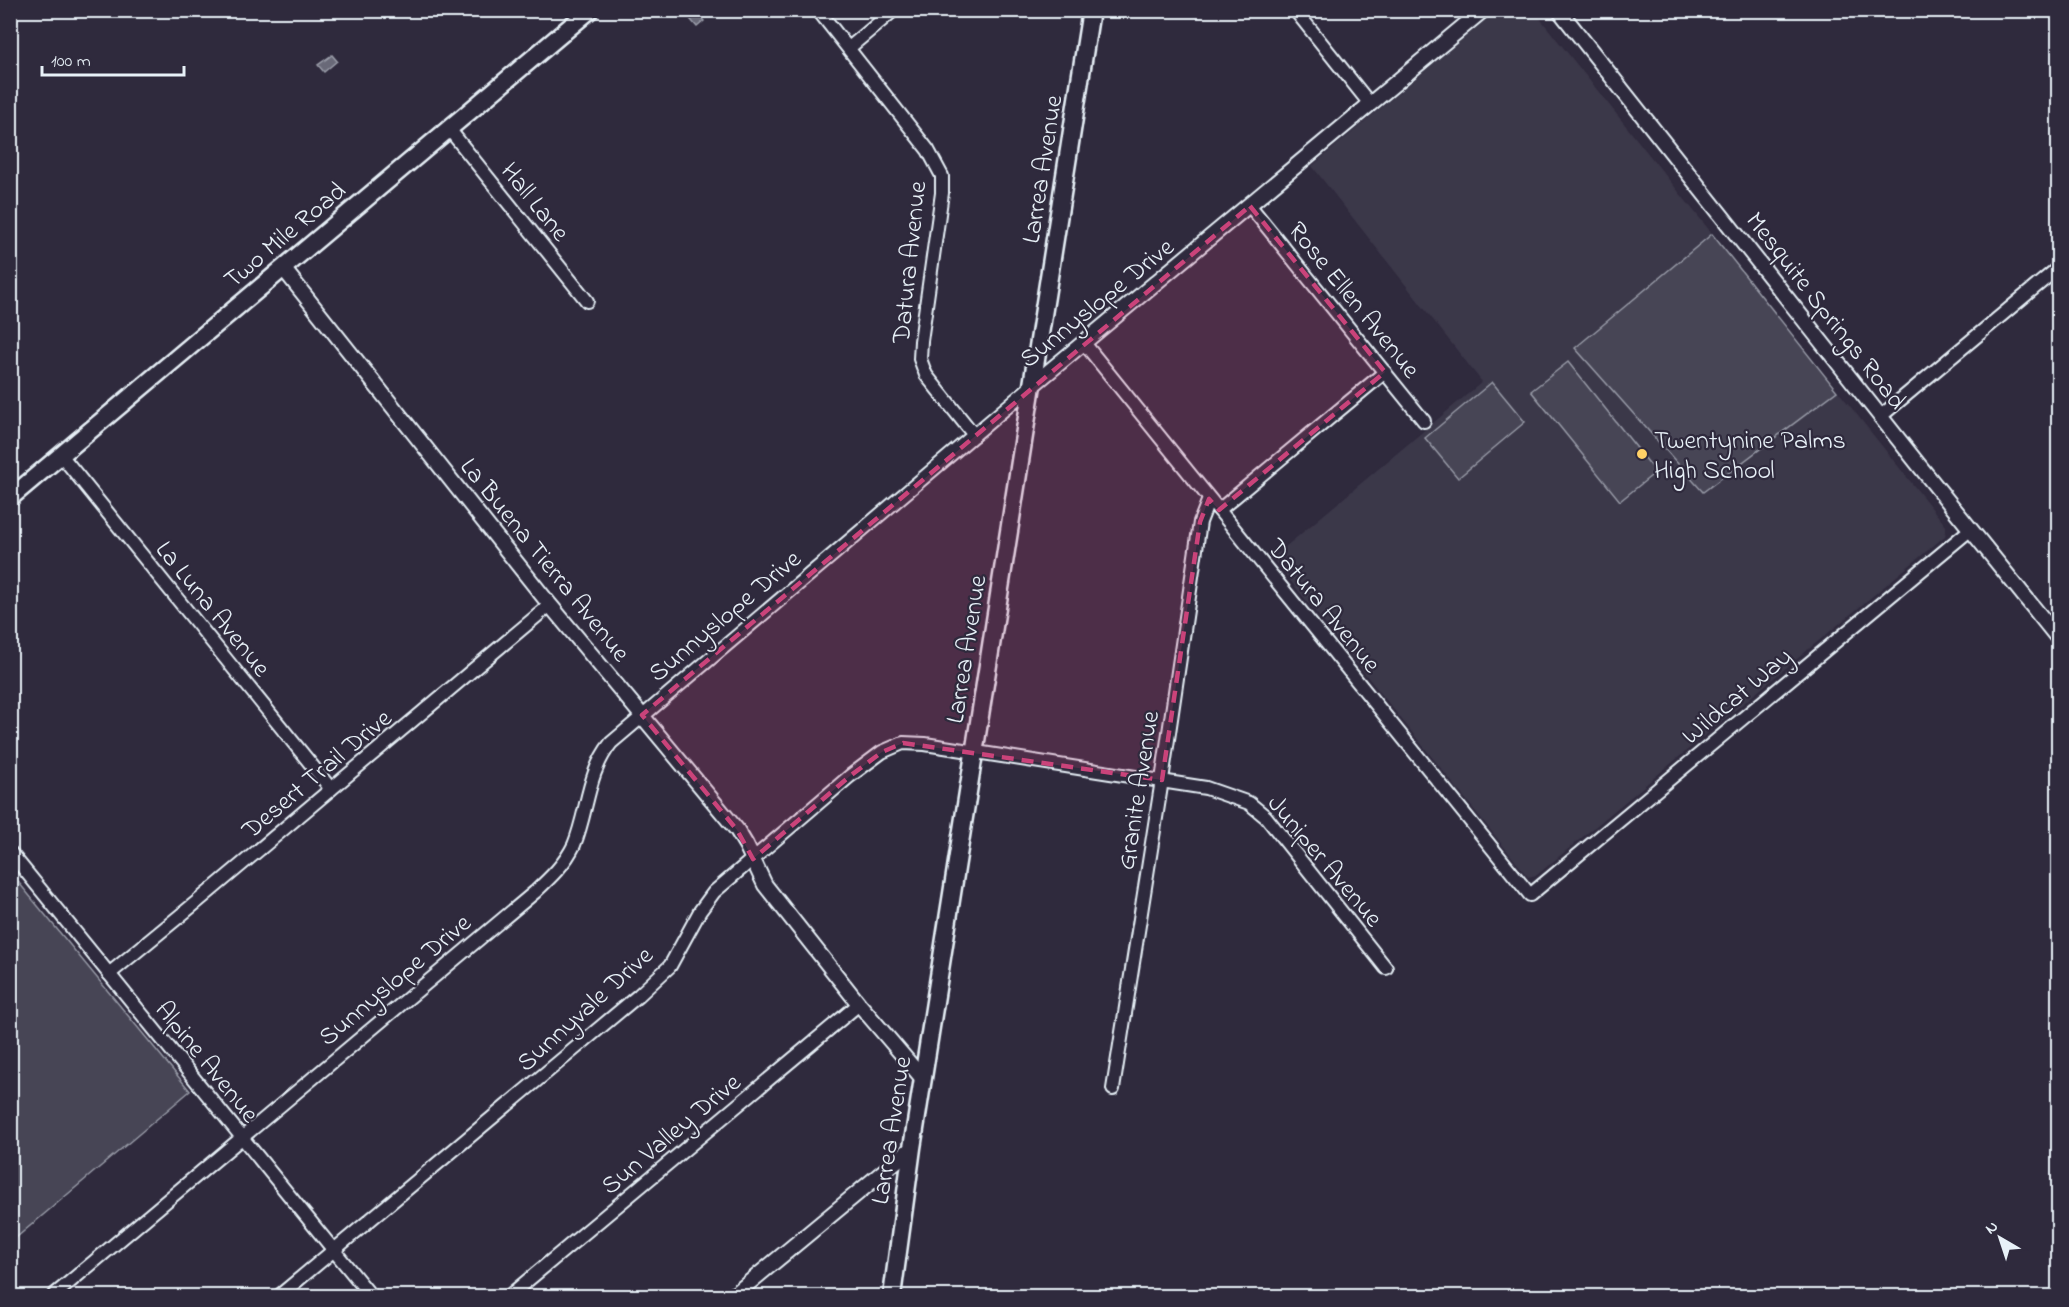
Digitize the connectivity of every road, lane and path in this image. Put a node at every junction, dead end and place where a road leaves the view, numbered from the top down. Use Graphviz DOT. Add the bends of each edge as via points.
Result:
graph roads {
  1 [pos="590,10"];
  2 [pos="818,10"];
  3 [pos="894,10"];
  4 [pos="1092,10"];
  5 [pos="1295,10"];
  6 [pos="1483,10"];
  7 [pos="1559,10"];
  8 [pos="849,48"];
  9 [pos="1370,104"];
  10 [pos="449,129"];
  11 [pos="1250,206"];
  12 [pos="283,268"];
  13 [pos="2058,268"];
  14 [pos="587,301"];
  15 [pos="1084,343"];
  16 [pos="1385,372"];
  17 [pos="1034,384"];
  18 [pos="1881,416"];
  19 [pos="1424,421"];
  20 [pos="974,435"];
  21 [pos="62,455"];
  22 [pos="10,498"];
  23 [pos="1209,499"];
  24 [pos="1219,510"];
  25 [pos="1971,529"];
  26 [pos="550,604"];
  27 [pos="2058,638"];
  28 [pos="642,715"];
  29 [pos="975,752"];
  30 [pos="1162,780"];
  31 [pos="331,789"];
  32 [pos="10,852"];
  33 [pos="753,859"];
  34 [pos="1530,895"];
  35 [pos="1386,968"];
  36 [pos="109,974"];
  37 [pos="859,1004"];
  38 [pos="923,1079"];
  39 [pos="1113,1089"];
  40 [pos="241,1138"];
  41 [pos="912,1148"];
  42 [pos="334,1251"];
  43 [pos="53,1296"];
  44 [pos="279,1296"];
  45 [pos="371,1296"];
  46 [pos="509,1296"];
  47 [pos="733,1296"];
  48 [pos="892,1296"];
  1 -- 10 [label="main road, Two Mile Road"];
  2 -- 8 [label="street, Datura Avenue"];
  3 -- 8 [label="street"];
  4 -- 17 [label="main road, Larrea Avenue"];
  5 -- 9 [label="street"];
  6 -- 9 [label="street, Sunnyslope Drive"];
  7 -- 18 [label="street, Mesquite Springs Road"];
  8 -- 20 [label="street, Datura Avenue" via="928,150 942,176 920,359 926,375"];
  9 -- 11 [label="street, Sunnyslope Drive"];
  10 -- 12 [label="main road, Two Mile Road"];
  10 -- 14 [label="street, Hall Lane"];
  11 -- 15 [label="street, Sunnyslope Drive"];
  11 -- 16 [label="street, Rose Ellen Avenue"];
  12 -- 21 [label="main road, Two Mile Road"];
  12 -- 26 [label="street, La Buena Tierra Avenue"];
  13 -- 18 [label="street"];
  15 -- 17 [label="street, Sunnyslope Drive"];
  15 -- 23 [label="street, Datura Avenue"];
  16 -- 19 [label="street, Rose Ellen Avenue"];
  16 -- 24 [label="street"];
  17 -- 20 [label="street, Sunnyslope Drive"];
  17 -- 29 [label="main road, Larrea Avenue"];
  18 -- 25 [label="street, Mesquite Springs Road"];
  20 -- 28 [label="street, Sunnyslope Drive"];
  21 -- 22 [label="main road, Two Mile Road"];
  21 -- 31 [label="street, La Luna Avenue"];
  23 -- 24 [label="street, Datura Avenue"];
  23 -- 30 [label="street, Granite Avenue" via="1200,522"];
  24 -- 34 [label="street, Datura Avenue"];
  25 -- 27 [label="street, Mesquite Springs Road"];
  25 -- 34 [label="street, Wildcat Way"];
  26 -- 28 [label="street, La Buena Tierra Avenue"];
  26 -- 31 [label="street, Desert Trail Drive"];
  28 -- 33 [label="street, La Buena Tierra Avenue" via="737,830"];
  28 -- 40 [label="street, Sunnyslope Drive" via="604,752 591,780 574,843 558,870"];
  29 -- 30 [label="street, Juniper Avenue"];
  29 -- 33 [label="street, Sunnyvale Drive" via="903,743 882,752"];
  29 -- 38 [label="main road, Larrea Avenue"];
  30 -- 35 [label="street, Juniper Avenue" via="1206,788 1249,803 1266,818"];
  30 -- 39 [label="street, Granite Avenue"];
  31 -- 36 [label="street, Desert Trail Drive"];
  32 -- 36 [label="street, Alpine Avenue"];
  33 -- 37 [label="street, La Buena Tierra Avenue" via="765,885"];
  33 -- 42 [label="street, Sunnyvale Drive" via="714,892 670,966"];
  36 -- 40 [label="street, Alpine Avenue"];
  37 -- 38 [label="street, La Buena Tierra Avenue"];
  37 -- 46 [label="street, Sun Valley Drive"];
  38 -- 41 [label="main road, Larrea Avenue"];
  40 -- 42 [label="street, Alpine Avenue"];
  40 -- 43 [label="street, Sunnyslope Drive"];
  41 -- 47 [label="street"];
  41 -- 48 [label="main road, Larrea Avenue"];
  42 -- 44 [label="street, Sunnyvale Drive"];
  42 -- 45 [label="street, Alpine Avenue"];
}
